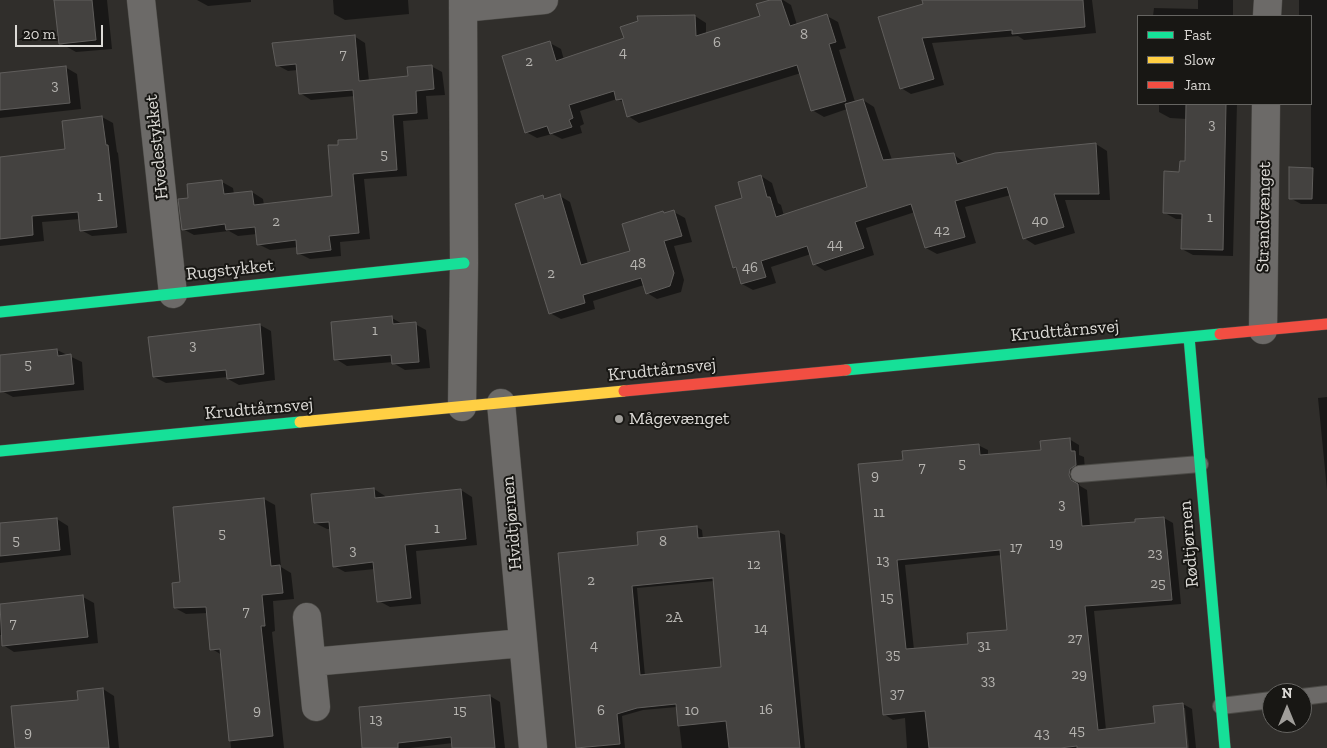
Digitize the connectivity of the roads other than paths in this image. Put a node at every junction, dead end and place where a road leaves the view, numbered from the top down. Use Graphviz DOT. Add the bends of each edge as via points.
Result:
graph roads {
  1 [pos="141,0"];
  2 [pos="544,0"];
  3 [pos="1268,0"];
  4 [pos="463,4"];
  5 [pos="1267,15"];
  6 [pos="1266,105"];
  7 [pos="464,263"];
  8 [pos="174,294"];
  9 [pos="0,312"];
  10 [pos="1327,324"];
  11 [pos="1262,330"];
  12 [pos="1189,337"];
  13 [pos="501,403"];
  14 [pos="462,407"];
  15 [pos="0,451"];
  16 [pos="1200,464"];
  17 [pos="1079,474"];
  18 [pos="307,617"];
  19 [pos="523,642"];
  20 [pos="312,662"];
  21 [pos="1327,694"];
  22 [pos="1312,696"];
  23 [pos="1262,701"];
  24 [pos="1221,706"];
  25 [pos="316,707"];
  26 [pos="533,748"];
  27 [pos="1225,748"];
  1 -- 8 [label="street, Hvedestykket"];
  2 -- 4 [label="street"];
  3 -- 5 [label="street"];
  4 -- 7 [label="street"];
  6 -- 11 [label="street, Strandvænget"];
  7 -- 8 [label="street, Rugstykket"];
  7 -- 14 [label="street"];
  8 -- 9 [label="street, Rugstykket"];
  10 -- 11 [label="street, Krudttårnsvej"];
  11 -- 12 [label="street, Krudttårnsvej"];
  12 -- 13 [label="street, Krudttårnsvej"];
  12 -- 16 [label="street, Rødtjørnen"];
  13 -- 14 [label="street, Krudttårnsvej"];
  13 -- 19 [label="street, Hvidtjørnen"];
  14 -- 15 [label="street, Krudttårnsvej"];
  16 -- 17 [label="lane"];
  16 -- 24 [label="street, Rødtjørnen"];
  18 -- 20 [label="street"];
  19 -- 20 [label="street"];
  19 -- 26 [label="street, Hvidtjørnen"];
  20 -- 25 [label="street"];
  21 -- 22 [label="lane"];
  23 -- 24 [label="lane"];
  24 -- 27 [label="street, Rødtjørnen"];
}
